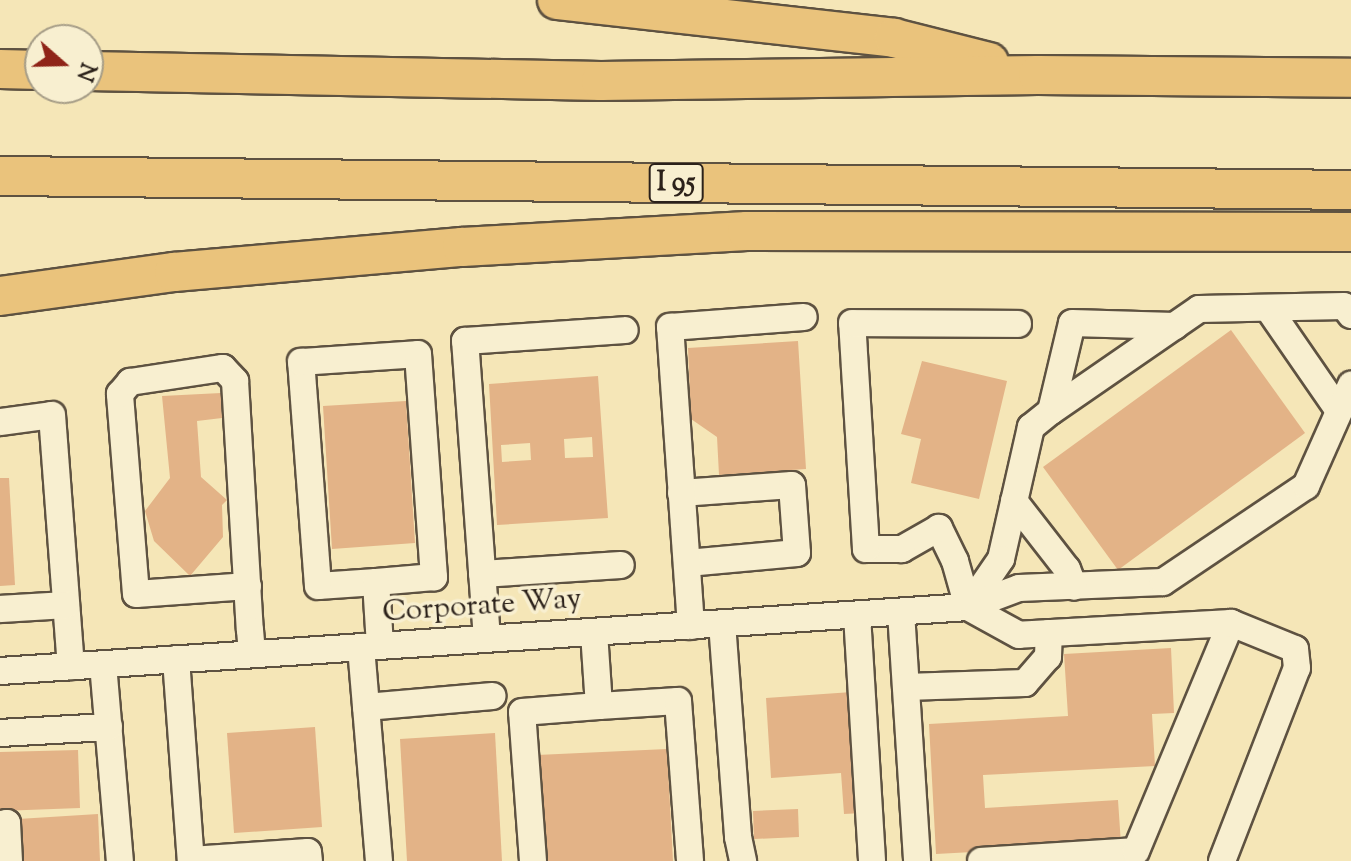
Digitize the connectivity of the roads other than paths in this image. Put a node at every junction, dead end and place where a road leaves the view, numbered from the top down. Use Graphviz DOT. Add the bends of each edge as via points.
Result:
graph roads {
  1 [pos="557,0"];
  2 [pos="0,69"];
  3 [pos="24,70"];
  4 [pos="104,71"];
  5 [pos="1038,75"];
  6 [pos="1351,78"];
  7 [pos="0,176"];
  8 [pos="1351,190"];
  9 [pos="1351,232"];
  10 [pos="0,296"];
  11 [pos="1268,308"];
  12 [pos="1351,315"];
  13 [pos="804,317"];
  14 [pos="1018,324"];
  15 [pos="1175,326"];
  16 [pos="625,330"];
  17 [pos="1351,385"];
  18 [pos="1051,411"];
  19 [pos="1339,411"];
  20 [pos="0,422"];
  21 [pos="681,493"];
  22 [pos="1014,501"];
  23 [pos="687,563"];
  24 [pos="621,565"];
  25 [pos="482,574"];
  26 [pos="376,582"];
  27 [pos="248,586"];
  28 [pos="1074,587"];
  29 [pos="66,605"];
  30 [pos="968,607"];
  31 [pos="0,609"];
  32 [pos="901,612"];
  33 [pos="857,615"];
  34 [pos="722,623"];
  35 [pos="1231,623"];
  36 [pos="691,626"];
  37 [pos="594,632"];
  38 [pos="1049,633"];
  39 [pos="487,639"];
  40 [pos="371,647"];
  41 [pos="252,654"];
  42 [pos="176,659"];
  43 [pos="103,664"];
  44 [pos="71,666"];
  45 [pos="0,671"];
  46 [pos="906,687"];
  47 [pos="493,696"];
  48 [pos="599,706"];
  49 [pos="366,707"];
  50 [pos="109,727"];
  51 [pos="0,733"];
  52 [pos="0,824"];
  53 [pos="9,861"];
  54 [pos="120,861"];
  55 [pos="191,861"];
  56 [pos="309,861"];
  57 [pos="379,861"];
  58 [pos="533,861"];
  59 [pos="690,861"];
  60 [pos="743,861"];
  61 [pos="872,861"];
  62 [pos="917,861"];
  63 [pos="981,861"];
  64 [pos="1222,861"];
  1 -- 5 [label="highway" via="894,38"];
  2 -- 3 [label="highway"];
  4 -- 5 [label="highway" via="601,81"];
  5 -- 6 [label="highway"];
  7 -- 8 [label="highway, I 95"];
  9 -- 10 [label="highway" via="747,231 462,247 205,270"];
  11 -- 12 [label="lane" via="1344,306"];
  11 -- 15 [label="lane" via="1199,309"];
  11 -- 19 [label="lane"];
  13 -- 21 [label="lane" via="670,327"];
  14 -- 30 [label="lane" via="852,323 866,549 902,549 939,528"];
  15 -- 18 [label="lane"];
  15 -- 18 [label="lane" via="1072,323"];
  16 -- 25 [label="lane" via="465,341"];
  17 -- 19 [label="lane"];
  18 -- 22 [label="lane" via="1031,427"];
  19 -- 28 [label="lane, Corporate Way" via="1306,486 1163,582"];
  20 -- 29 [label="lane" via="52,415"];
  21 -- 23 [label="lane"];
  21 -- 23 [label="lane" via="792,485 797,553"];
  22 -- 28 [label="lane" via="1067,569"];
  22 -- 30 [label="lane" via="1001,559"];
  23 -- 36 [label="lane"];
  24 -- 25 [label="lane"];
  25 -- 39 [label="lane"];
  26 -- 26 [label="lane" via="434,577 418,354 301,362 318,586"];
  26 -- 40 [label="lane"];
  27 -- 27 [label="lane" via="235,381 223,368 130,382 120,394 136,594"];
  27 -- 41 [label="lane"];
  28 -- 30 [label="lane, Corporate Way" via="1019,588"];
  29 -- 31 [label="lane"];
  29 -- 44 [label="lane"];
  30 -- 32 [label="lane, Corporate Way"];
  30 -- 38 [label="lane" via="1019,635"];
  32 -- 33 [label="lane, Corporate Way"];
  32 -- 46 [label="lane"];
  33 -- 34 [label="lane, Corporate Way"];
  33 -- 61 [label="lane"];
  34 -- 36 [label="lane, Corporate Way"];
  34 -- 60 [label="lane"];
  35 -- 38 [label="lane"];
  35 -- 63 [label="lane" via="1136,851"];
  35 -- 64 [label="lane" via="1295,649 1297,668"];
  36 -- 37 [label="lane, Corporate Way"];
  37 -- 39 [label="lane, Corporate Way"];
  37 -- 48 [label="lane"];
  38 -- 46 [label="lane" via="1048,657 1025,683"];
  39 -- 40 [label="lane, Corporate Way"];
  40 -- 41 [label="lane, Corporate Way"];
  40 -- 49 [label="lane"];
  41 -- 42 [label="lane, Corporate Way"];
  42 -- 43 [label="lane, Corporate Way"];
  42 -- 55 [label="lane"];
  43 -- 44 [label="lane, Corporate Way"];
  43 -- 50 [label="lane"];
  44 -- 45 [label="lane, Corporate Way"];
  46 -- 62 [label="lane"];
  47 -- 49 [label="lane"];
  48 -- 58 [label="lane" via="522,712"];
  48 -- 59 [label="lane" via="678,701"];
  49 -- 57 [label="lane"];
  50 -- 51 [label="lane"];
  50 -- 54 [label="lane"];
  52 -- 53 [label="lane" via="7,823"];
  55 -- 56 [label="lane" via="308,852"];
}
